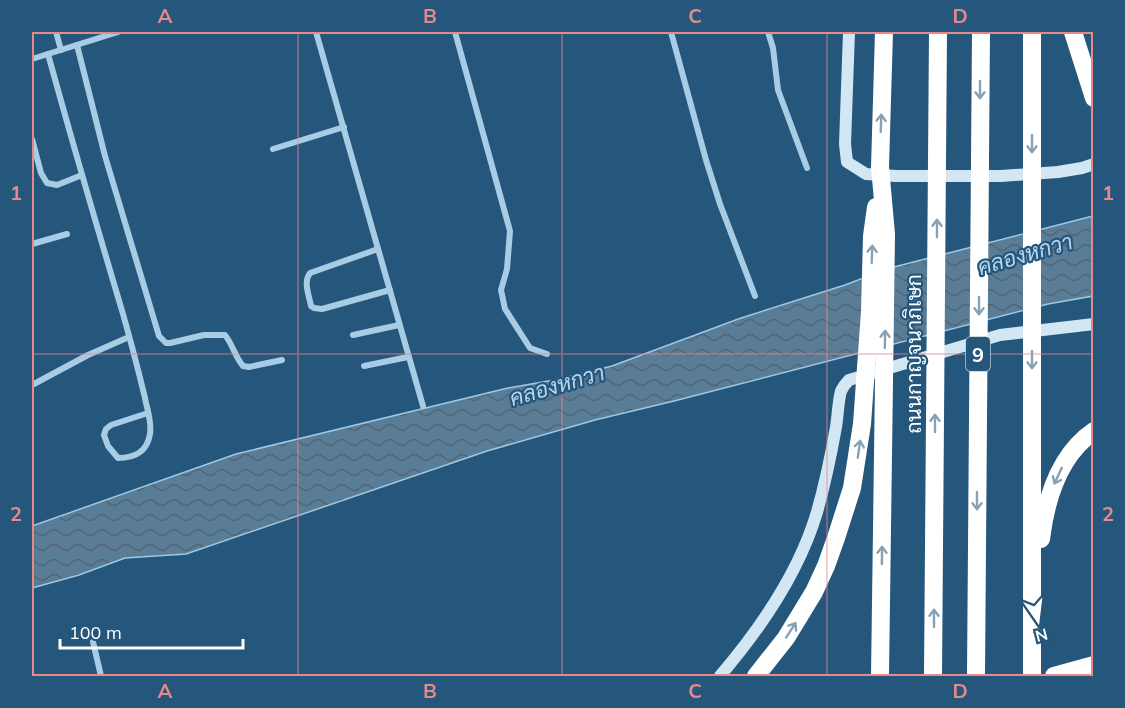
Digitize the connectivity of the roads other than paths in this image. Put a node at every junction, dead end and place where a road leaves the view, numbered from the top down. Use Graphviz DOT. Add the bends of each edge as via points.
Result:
graph roads {
  1 [pos="56,32"];
  2 [pos="118,32"];
  3 [pos="316,32"];
  4 [pos="454,32"];
  5 [pos="671,32"];
  6 [pos="768,32"];
  7 [pos="849,32"];
  8 [pos="981,32"];
  9 [pos="1073,32"];
  10 [pos="938,36"];
  11 [pos="1031,37"];
  12 [pos="884,40"];
  13 [pos="77,45"];
  14 [pos="61,50"];
  15 [pos="48,54"];
  16 [pos="32,59"];
  17 [pos="1094,98"];
  18 [pos="344,127"];
  19 [pos="32,139"];
  20 [pos="273,149"];
  21 [pos="1094,164"];
  22 [pos="880,167"];
  23 [pos="807,168"];
  24 [pos="82,175"];
  25 [pos="67,234"];
  26 [pos="32,244"];
  27 [pos="378,249"];
  28 [pos="390,290"];
  29 [pos="755,296"];
  30 [pos="1094,324"];
  31 [pos="399,325"];
  32 [pos="353,335"];
  33 [pos="129,337"];
  34 [pos="547,354"];
  35 [pos="408,357"];
  36 [pos="282,360"];
  37 [pos="364,366"];
  38 [pos="32,385"];
  39 [pos="423,406"];
  40 [pos="148,412"];
  41 [pos="1094,430"];
  42 [pos="1032,641"];
  43 [pos="93,642"];
  44 [pos="1094,665"];
  45 [pos="1060,675"];
  46 [pos="101,676"];
  47 [pos="720,676"];
  48 [pos="756,676"];
  49 [pos="880,676"];
  50 [pos="933,676"];
  51 [pos="976,676"];
  52 [pos="1032,676"];
  1 -- 14 [label="street"];
  2 -- 13 [label="street"];
  3 -- 18 [label="street"];
  4 -- 34 [label="street" via="510,231 501,290 505,309 530,348"];
  5 -- 29 [label="street" via="720,204"];
  6 -- 23 [label="street" via="778,90"];
  7 -- 21 [label="street" via="844,144 847,162 866,174 1001,176"];
  8 -- 51 [label="highway, 9, one-way"];
  9 -- 17 [label="highway"];
  50 -- 10 [label="highway, ถนนกาญจนาภิเษก / 9, one-way"];
  11 -- 42 [label="highway, one-way"];
  22 -- 12 [label="highway, one-way"];
  13 -- 14 [label="street"];
  13 -- 36 [label="street" via="105,156 159,336 170,343 225,335 243,366"];
  14 -- 15 [label="street"];
  15 -- 16 [label="street"];
  15 -- 24 [label="street"];
  18 -- 20 [label="street"];
  18 -- 27 [label="street"];
  19 -- 24 [label="street" via="47,183 57,184"];
  48 -- 22 [label="highway, one-way" via="786,638 814,592 852,488 862,424 872,236"];
  49 -- 22 [label="highway, one-way" via="886,234"];
  24 -- 33 [label="street"];
  25 -- 26 [label="street"];
  27 -- 28 [label="street"];
  27 -- 28 [label="street" via="310,273 306,282 311,306 322,309"];
  28 -- 31 [label="street"];
  30 -- 47 [label="street" via="1000,335 849,380 842,389 820,501 804,547 763,622"];
  31 -- 32 [label="street"];
  31 -- 35 [label="street"];
  33 -- 38 [label="street"];
  33 -- 40 [label="street"];
  35 -- 37 [label="street"];
  35 -- 39 [label="street"];
  40 -- 40 [label="street" via="106,429 108,446 118,458 138,455 148,443"];
  41 -- 42 [label="highway, one-way" via="1067,457 1049,500 1039,548"];
  42 -- 52 [label="highway"];
  43 -- 46 [label="street"];
  44 -- 45 [label="highway"];
}
